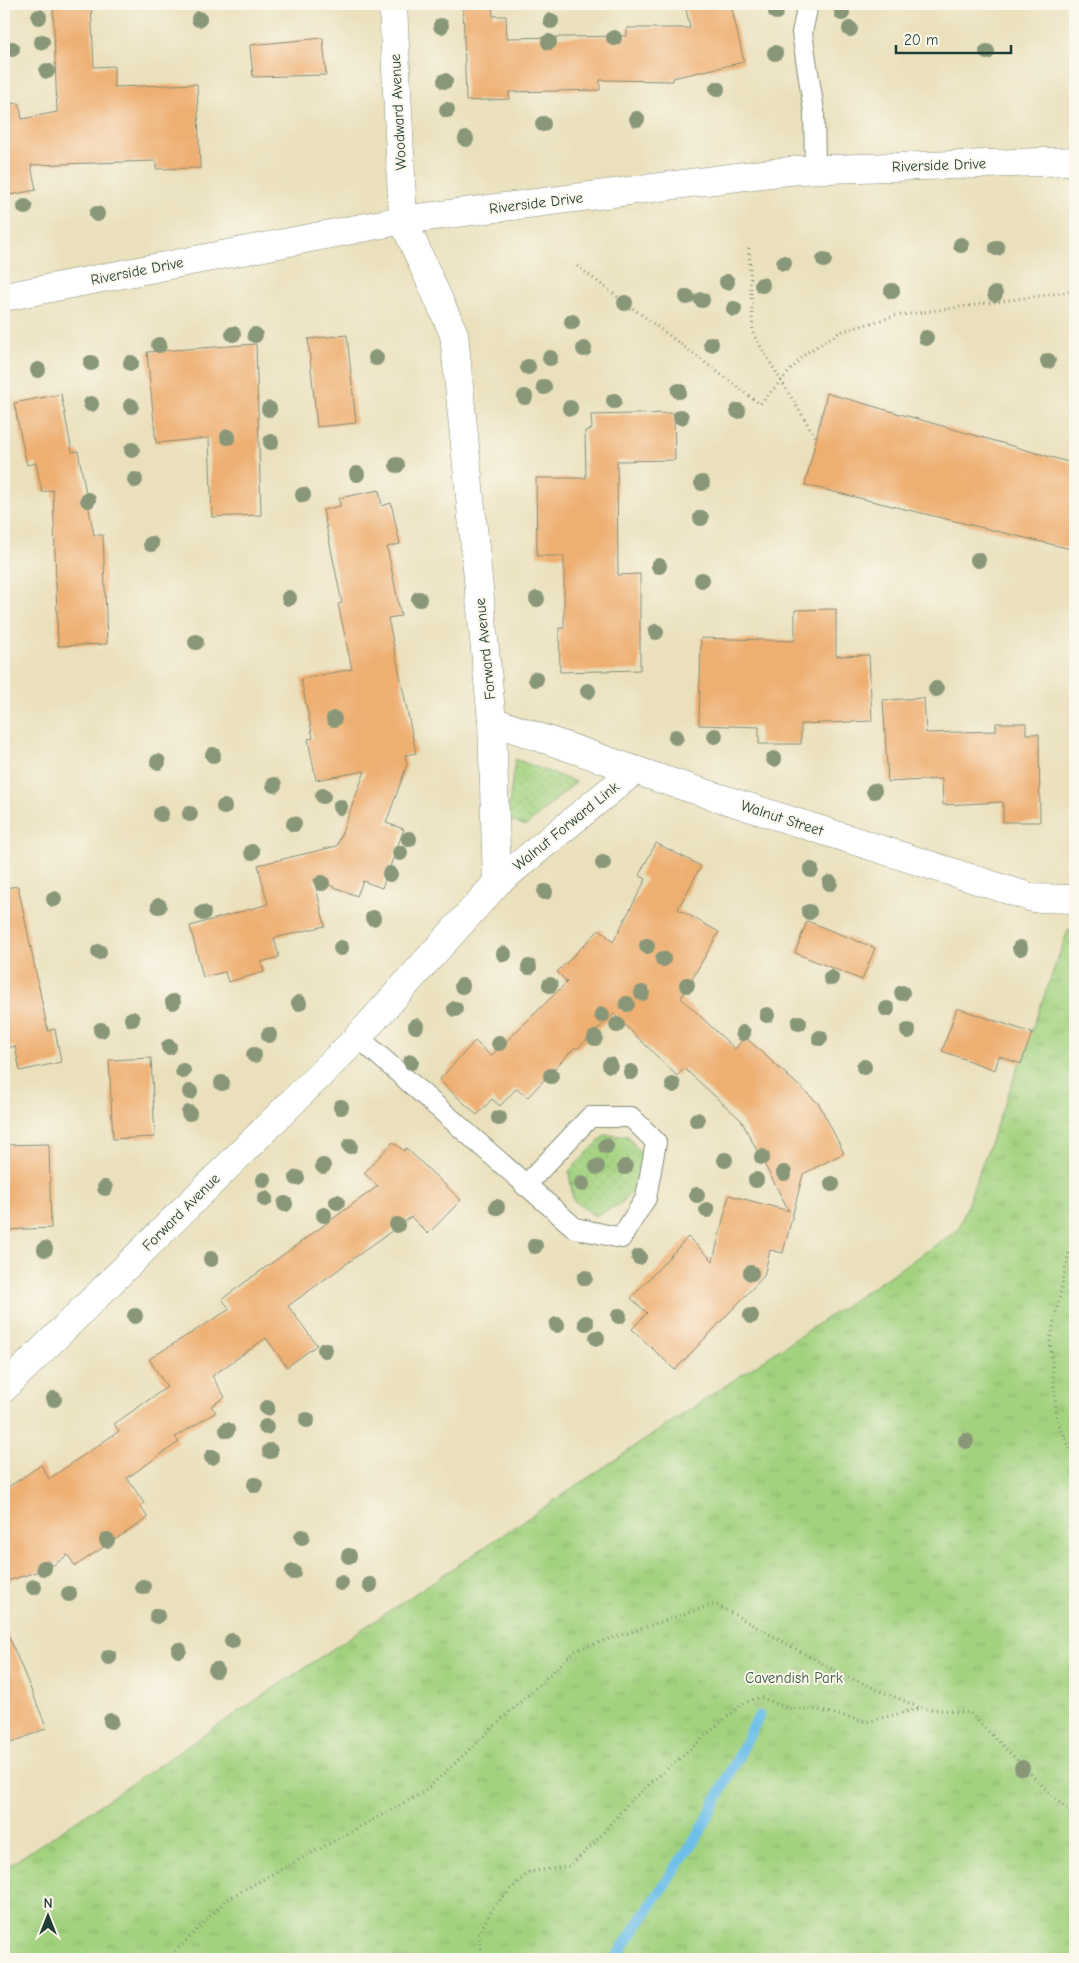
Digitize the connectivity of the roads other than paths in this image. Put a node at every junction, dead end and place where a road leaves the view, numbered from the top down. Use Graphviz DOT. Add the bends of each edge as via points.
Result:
graph roads {
  1 [pos="393,4"];
  2 [pos="808,4"];
  3 [pos="1075,161"];
  4 [pos="814,169"];
  5 [pos="403,220"];
  6 [pos="4,297"];
  7 [pos="492,721"];
  8 [pos="634,770"];
  9 [pos="497,882"];
  10 [pos="1075,899"];
  11 [pos="358,1036"];
  12 [pos="525,1186"];
  13 [pos="4,1388"];
  1 -- 5 [label="street, Woodward Avenue"];
  2 -- 4 [label="lane" via="802,33 814,111"];
  3 -- 4 [label="street, Riverside Drive"];
  4 -- 5 [label="street, Riverside Drive"];
  5 -- 6 [label="street, Riverside Drive"];
  5 -- 7 [label="street, Forward Avenue" via="454,334"];
  7 -- 8 [label="street, Walnut Street"];
  7 -- 9 [label="street, Forward Avenue"];
  8 -- 9 [label="street, Walnut Forward Link"];
  8 -- 10 [label="street, Walnut Street" via="1033,898"];
  9 -- 11 [label="street, Forward Avenue"];
  11 -- 12 [label="lane"];
  11 -- 13 [label="street, Forward Avenue"];
  12 -- 12 [label="lane" via="575,1228 621,1238 646,1198 656,1142 631,1117 590,1117"];
}
